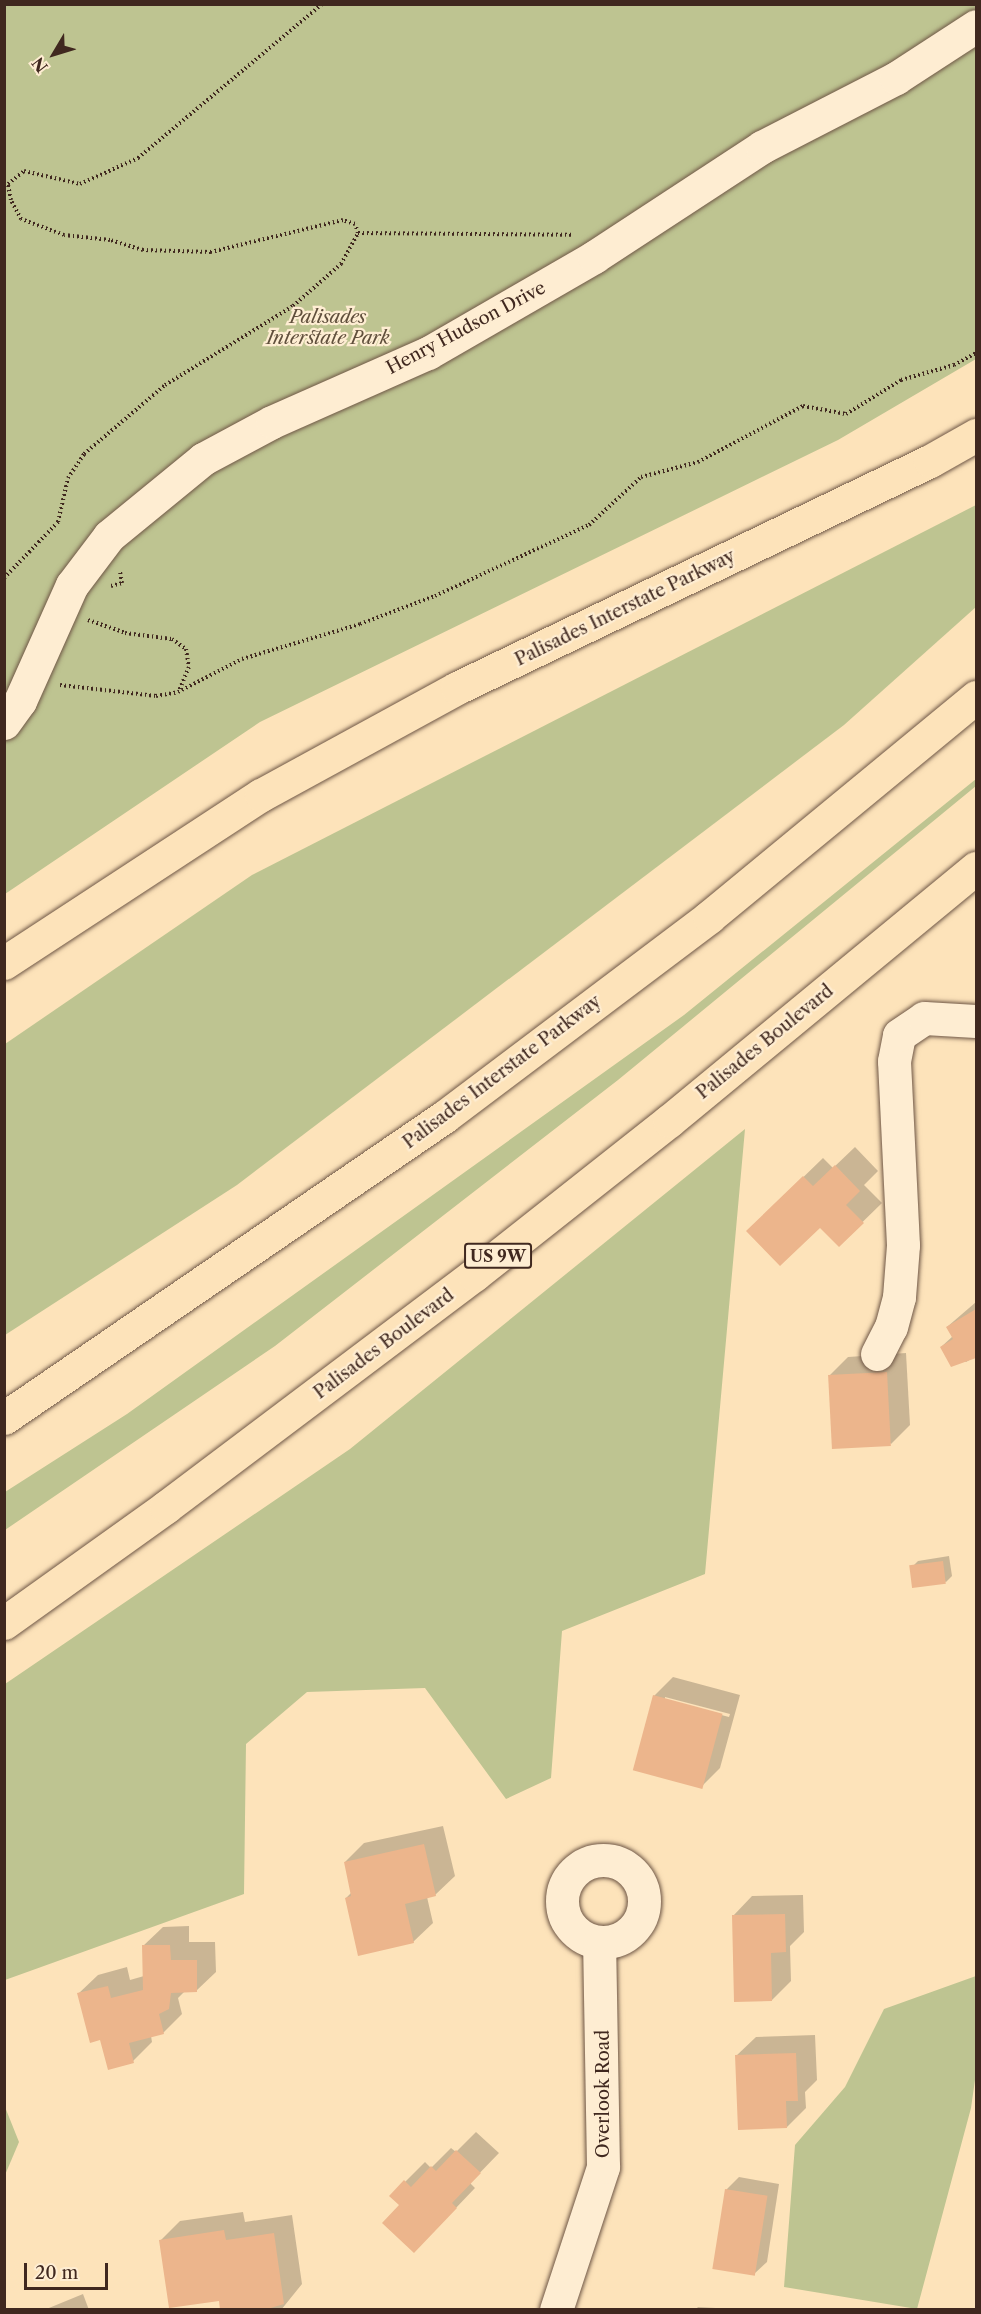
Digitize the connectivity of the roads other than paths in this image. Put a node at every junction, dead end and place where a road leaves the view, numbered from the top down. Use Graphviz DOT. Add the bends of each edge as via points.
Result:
graph roads {
  1 [pos="976,26"];
  2 [pos="976,435"];
  3 [pos="976,697"];
  4 [pos="4,723"];
  5 [pos="976,868"];
  6 [pos="4,963"];
  7 [pos="976,1021"];
  8 [pos="877,1354"];
  9 [pos="4,1418"];
  10 [pos="4,1623"];
  11 [pos="599,1942"];
  12 [pos="549,2306"];
  1 -- 4 [label="street, Henry Hudson Drive" via="896,78 762,147 594,257 428,353 272,422 203,459 109,536 72,585 30,679"];
  2 -- 6 [label="main road, Palisades Interstate Parkway" via="930,461 447,693 261,795"];
  3 -- 9 [label="main road, Palisades Interstate Parkway" via="709,918 444,1117"];
  5 -- 10 [label="main road, Palisades Boulevard / US 9W" via="669,1121 465,1282 166,1508"];
  7 -- 8 [label="street" via="924,1018 900,1035 894,1061 903,1245 891,1328"];
  11 -- 12 [label="street, Overlook Road" via="603,2167 589,2219"];
}
